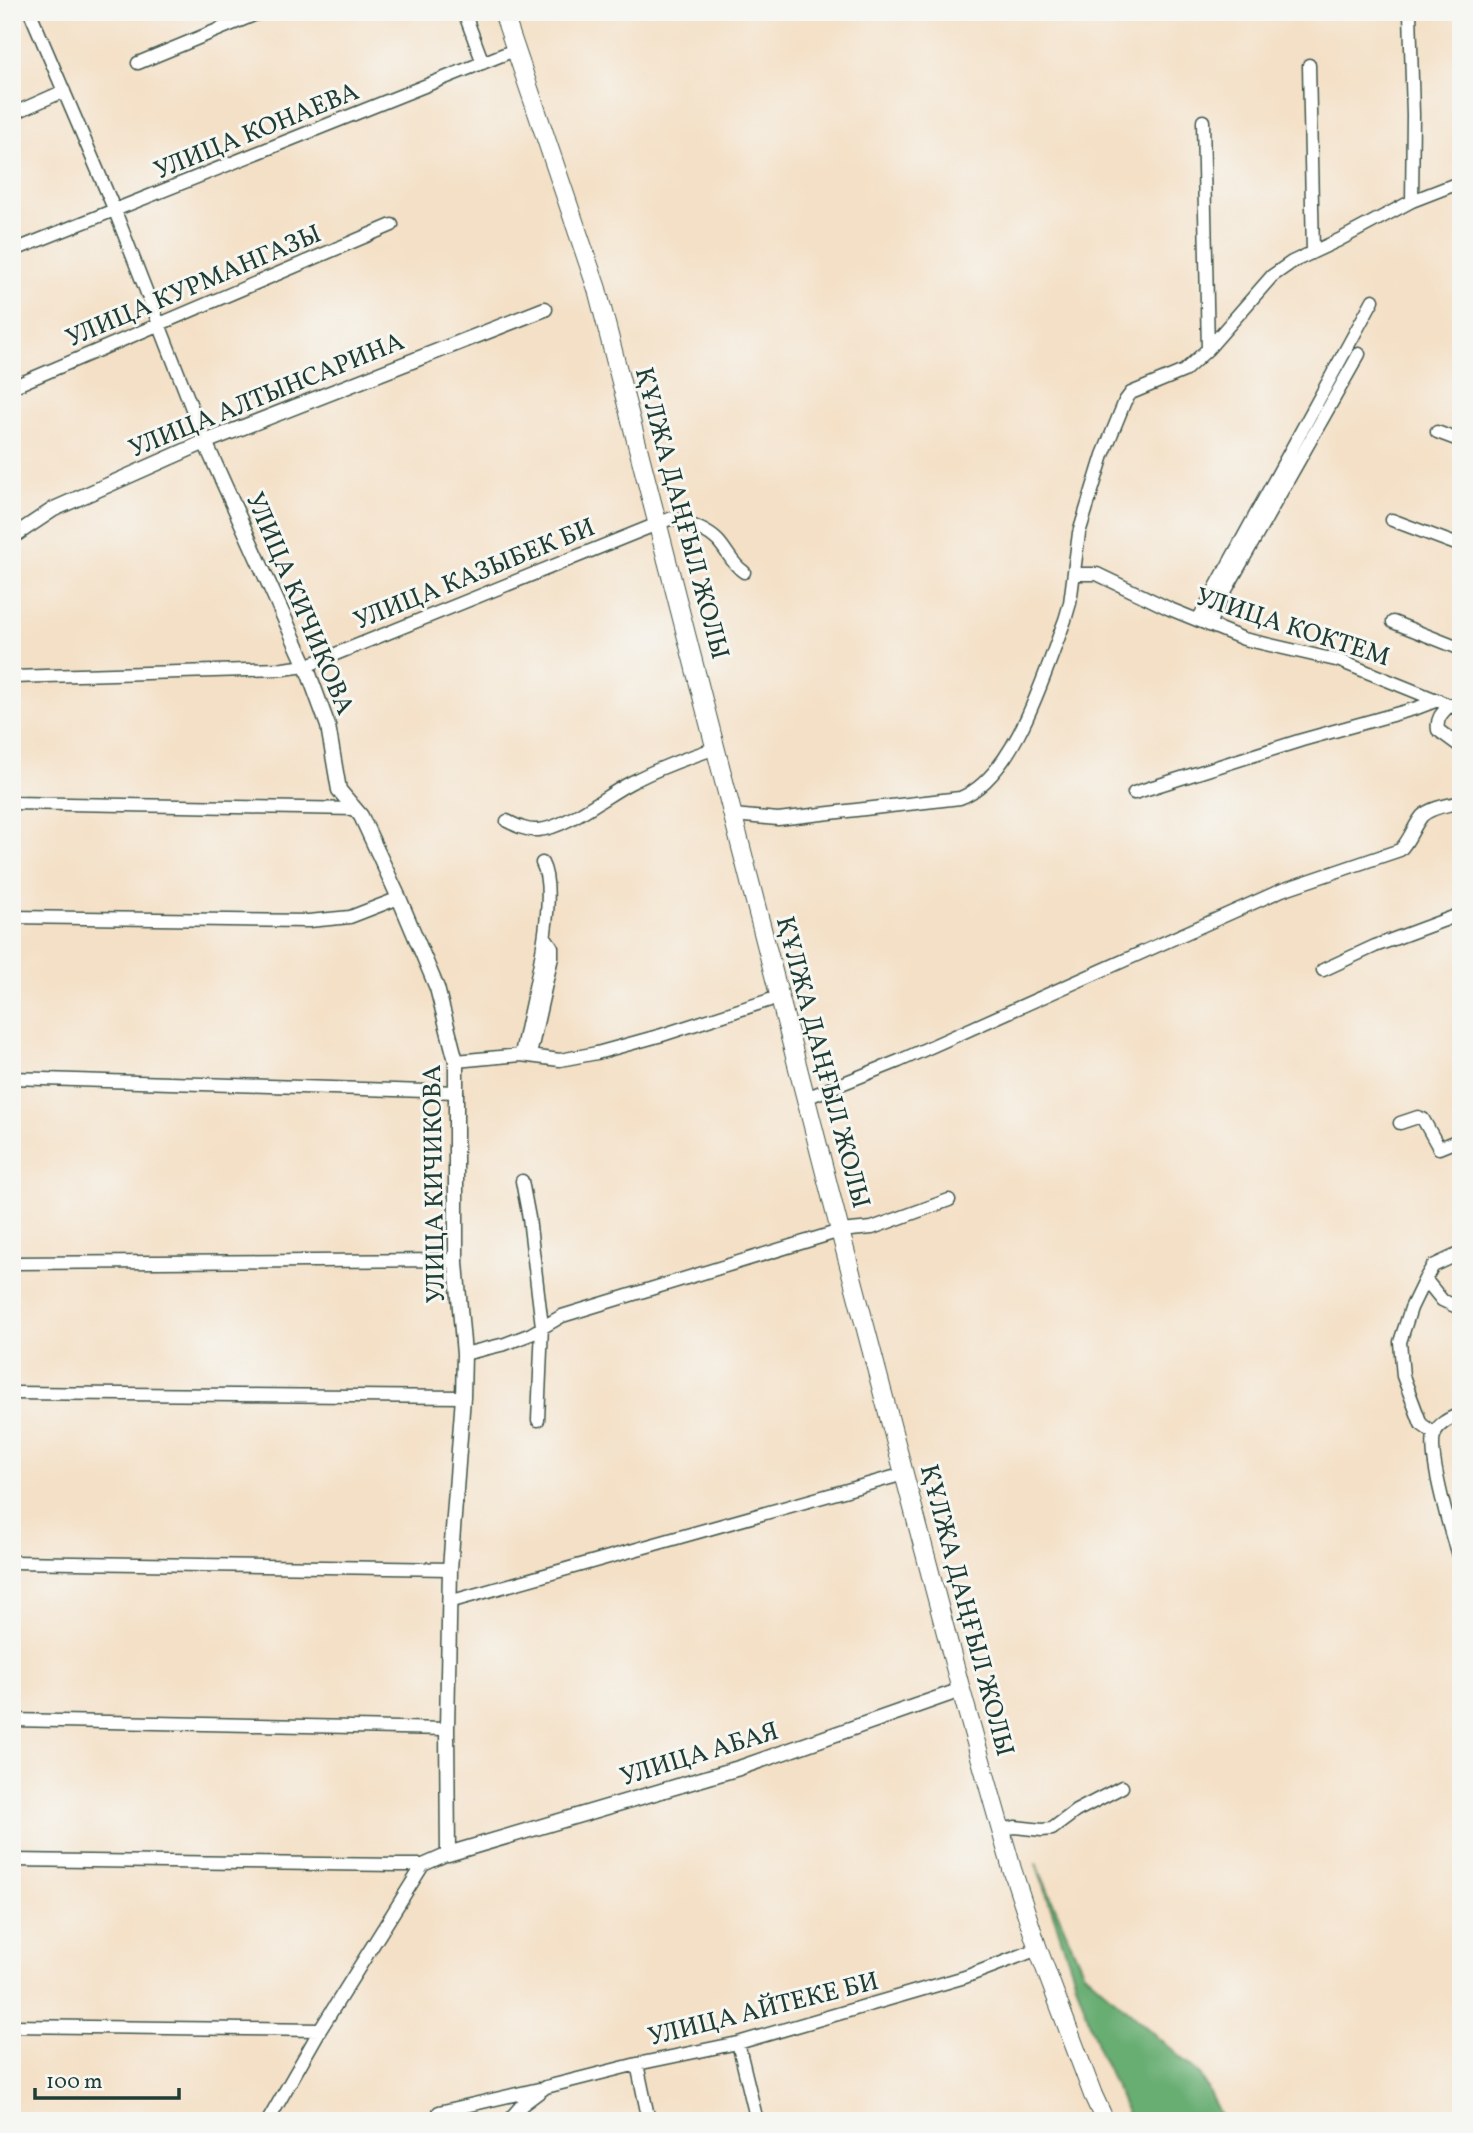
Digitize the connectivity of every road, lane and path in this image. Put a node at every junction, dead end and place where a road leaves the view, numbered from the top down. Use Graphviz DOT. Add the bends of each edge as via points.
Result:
graph roads {
  1 [pos="30,12"];
  2 [pos="261,12"];
  3 [pos="464,12"];
  4 [pos="503,12"];
  5 [pos="1410,12"];
  6 [pos="517,49"];
  7 [pos="138,63"];
  8 [pos="483,63"];
  9 [pos="1309,65"];
  10 [pos="64,91"];
  11 [pos="12,114"];
  12 [pos="1203,121"];
  13 [pos="1461,182"];
  14 [pos="1412,201"];
  15 [pos="115,211"];
  16 [pos="392,225"];
  17 [pos="12,251"];
  18 [pos="1313,252"];
  19 [pos="1373,300"];
  20 [pos="545,309"];
  21 [pos="160,325"];
  22 [pos="1208,349"];
  23 [pos="1359,354"];
  24 [pos="12,387"];
  25 [pos="1437,432"];
  26 [pos="1461,441"];
  27 [pos="205,442"];
  28 [pos="1392,520"];
  29 [pos="659,522"];
  30 [pos="12,537"];
  31 [pos="1461,546"];
  32 [pos="744,572"];
  33 [pos="1074,574"];
  34 [pos="1393,621"];
  35 [pos="1203,623"];
  36 [pos="1461,649"];
  37 [pos="306,666"];
  38 [pos="12,677"];
  39 [pos="1449,705"];
  40 [pos="1461,747"];
  41 [pos="716,748"];
  42 [pos="1134,793"];
  43 [pos="1461,802"];
  44 [pos="12,803"];
  45 [pos="356,809"];
  46 [pos="733,815"];
  47 [pos="507,821"];
  48 [pos="542,863"];
  49 [pos="399,898"];
  50 [pos="1461,914"];
  51 [pos="12,917"];
  52 [pos="1323,970"];
  53 [pos="779,997"];
  54 [pos="526,1055"];
  55 [pos="456,1061"];
  56 [pos="12,1077"];
  57 [pos="457,1092"];
  58 [pos="806,1098"];
  59 [pos="1400,1122"];
  60 [pos="1461,1139"];
  61 [pos="522,1181"];
  62 [pos="949,1200"];
  63 [pos="840,1231"];
  64 [pos="1461,1253"];
  65 [pos="12,1262"];
  66 [pos="456,1262"];
  67 [pos="1425,1279"];
  68 [pos="1461,1308"];
  69 [pos="542,1326"];
  70 [pos="464,1354"];
  71 [pos="12,1393"];
  72 [pos="463,1397"];
  73 [pos="1461,1413"];
  74 [pos="538,1420"];
  75 [pos="1435,1434"];
  76 [pos="904,1474"];
  77 [pos="12,1562"];
  78 [pos="1461,1564"];
  79 [pos="450,1569"];
  80 [pos="449,1602"];
  81 [pos="961,1690"];
  82 [pos="12,1720"];
  83 [pos="446,1729"];
  84 [pos="1122,1787"];
  85 [pos="1001,1830"];
  86 [pos="448,1854"];
  87 [pos="12,1860"];
  88 [pos="423,1865"];
  89 [pos="1038,1949"];
  90 [pos="12,2026"];
  91 [pos="320,2030"];
  92 [pos="738,2043"];
  93 [pos="638,2064"];
  94 [pos="546,2087"];
  95 [pos="439,2112"];
  96 [pos="268,2121"];
  97 [pos="508,2121"];
  98 [pos="649,2121"];
  99 [pos="757,2121"];
  100 [pos="1105,2121"];
  1 -- 10 [label="street, УЛИЦА КИЧИКОВА"];
  2 -- 7 [label="street"];
  3 -- 8 [label="street"];
  4 -- 6 [label="main road, ҚҰЛЖА ДАҢҒЫЛ ЖОЛЫ"];
  5 -- 14 [label="street"];
  6 -- 8 [label="street, УЛИЦА КОНАЕВА"];
  6 -- 29 [label="main road, ҚҰЛЖА ДАҢҒЫЛ ЖОЛЫ" via="597,289"];
  8 -- 15 [label="street, УЛИЦА КОНАЕВА"];
  9 -- 18 [label="street"];
  10 -- 11 [label="street"];
  10 -- 15 [label="street, УЛИЦА КИЧИКОВА"];
  12 -- 22 [label="street"];
  13 -- 14 [label="street"];
  14 -- 18 [label="street"];
  15 -- 17 [label="street, УЛИЦА КОНАЕВА"];
  15 -- 21 [label="street, УЛИЦА КИЧИКОВА"];
  16 -- 21 [label="street, УЛИЦА КУРМАНГАЗЫ"];
  18 -- 22 [label="street" via="1272,276"];
  19 -- 35 [label="street"];
  20 -- 27 [label="street, УЛИЦА АЛТЫНСАРИНА"];
  21 -- 24 [label="street, УЛИЦА КУРМАНГАЗЫ"];
  21 -- 27 [label="street, УЛИЦА КИЧИКОВА"];
  22 -- 33 [label="street" via="1184,370 1131,393 1125,401 1085,512"];
  23 -- 35 [label="street"];
  25 -- 26 [label="street"];
  27 -- 30 [label="street, УЛИЦА АЛТЫНСАРИНА" via="54,509"];
  27 -- 37 [label="street, УЛИЦА КИЧИКОВА"];
  28 -- 31 [label="street"];
  29 -- 32 [label="street" via="672,518 699,527 718,541"];
  29 -- 37 [label="street, УЛИЦА КАЗЫБЕК БИ"];
  29 -- 41 [label="main road, ҚҰЛЖА ДАҢҒЫЛ ЖОЛЫ"];
  33 -- 35 [label="street, УЛИЦА КОКТЕМ" via="1097,574"];
  33 -- 46 [label="street" via="1065,620 1027,720 996,771 974,793 778,819"];
  34 -- 36 [label="street"];
  35 -- 39 [label="street, УЛИЦА КОКТЕМ" via="1244,639 1340,661"];
  37 -- 38 [label="street, УЛИЦА КАЗЫБЕК БИ"];
  37 -- 45 [label="street, УЛИЦА КИЧИКОВА" via="328,726 339,790"];
  39 -- 40 [label="street" via="1439,716 1438,730"];
  39 -- 42 [label="street" via="1417,708 1302,740"];
  41 -- 46 [label="main road, ҚҰЛЖА ДАҢҒЫЛ ЖОЛЫ"];
  41 -- 47 [label="street" via="657,770 547,828 520,828"];
  43 -- 58 [label="street" via="1429,811 1399,850 1282,890"];
  44 -- 45 [label="street"];
  45 -- 49 [label="street, УЛИЦА КИЧИКОВА"];
  46 -- 53 [label="main road, ҚҰЛЖА ДАҢҒЫЛ ЖОЛЫ"];
  48 -- 54 [label="street" via="547,874 545,937"];
  49 -- 51 [label="street" via="350,917 309,920"];
  49 -- 55 [label="street, УЛИЦА КИЧИКОВА" via="438,988"];
  50 -- 52 [label="street"];
  53 -- 54 [label="street" via="597,1053 560,1060"];
  53 -- 58 [label="main road, ҚҰЛЖА ДАҢҒЫЛ ЖОЛЫ"];
  54 -- 55 [label="street"];
  55 -- 57 [label="street, УЛИЦА КИЧИКОВА"];
  56 -- 57 [label="street"];
  57 -- 66 [label="street, УЛИЦА КИЧИКОВА"];
  58 -- 63 [label="main road, ҚҰЛЖА ДАҢҒЫЛ ЖОЛЫ"];
  59 -- 60 [label="street" via="1423,1119 1439,1148"];
  61 -- 69 [label="street"];
  62 -- 63 [label="street" via="872,1228"];
  63 -- 69 [label="street"];
  63 -- 76 [label="main road, ҚҰЛЖА ДАҢҒЫЛ ЖОЛЫ"];
  64 -- 67 [label="street" via="1433,1266"];
  65 -- 66 [label="street"];
  66 -- 70 [label="street, УЛИЦА КИЧИКОВА"];
  67 -- 68 [label="street" via="1442,1300"];
  67 -- 75 [label="street" via="1400,1342 1403,1377 1416,1412 1421,1424"];
  69 -- 70 [label="street" via="505,1344"];
  69 -- 74 [label="street"];
  70 -- 72 [label="street, УЛИЦА КИЧИКОВА"];
  71 -- 72 [label="street"];
  72 -- 79 [label="street, УЛИЦА КИЧИКОВА"];
  73 -- 75 [label="street" via="1444,1422"];
  75 -- 78 [label="street" via="1436,1473"];
  76 -- 80 [label="street"];
  76 -- 81 [label="main road, ҚҰЛЖА ДАҢҒЫЛ ЖОЛЫ"];
  77 -- 79 [label="street"];
  79 -- 80 [label="street, УЛИЦА КИЧИКОВА"];
  80 -- 83 [label="street, УЛИЦА КИЧИКОВА"];
  81 -- 85 [label="main road, ҚҰЛЖА ДАҢҒЫЛ ЖОЛЫ"];
  81 -- 86 [label="street, УЛИЦА АБАЯ" via="739,1768"];
  82 -- 83 [label="street"];
  83 -- 86 [label="street, УЛИЦА КИЧИКОВА"];
  84 -- 85 [label="street" via="1052,1829"];
  85 -- 89 [label="main road, ҚҰЛЖА ДАҢҒЫЛ ЖОЛЫ"];
  86 -- 88 [label="street"];
  87 -- 88 [label="street"];
  88 -- 91 [label="street"];
  89 -- 92 [label="street, УЛИЦА АЙТЕКЕ БИ" via="965,1977"];
  89 -- 100 [label="main road, ҚҰЛЖА ДАҢҒЫЛ ЖОЛЫ"];
  90 -- 91 [label="street"];
  91 -- 96 [label="street"];
  92 -- 93 [label="street, УЛИЦА АЙТЕКЕ БИ"];
  92 -- 99 [label="street"];
  93 -- 94 [label="street, УЛИЦА АЙТЕКЕ БИ"];
  93 -- 98 [label="street"];
  94 -- 95 [label="street"];
  94 -- 97 [label="street, УЛИЦА АЙТЕКЕ БИ"];
}
